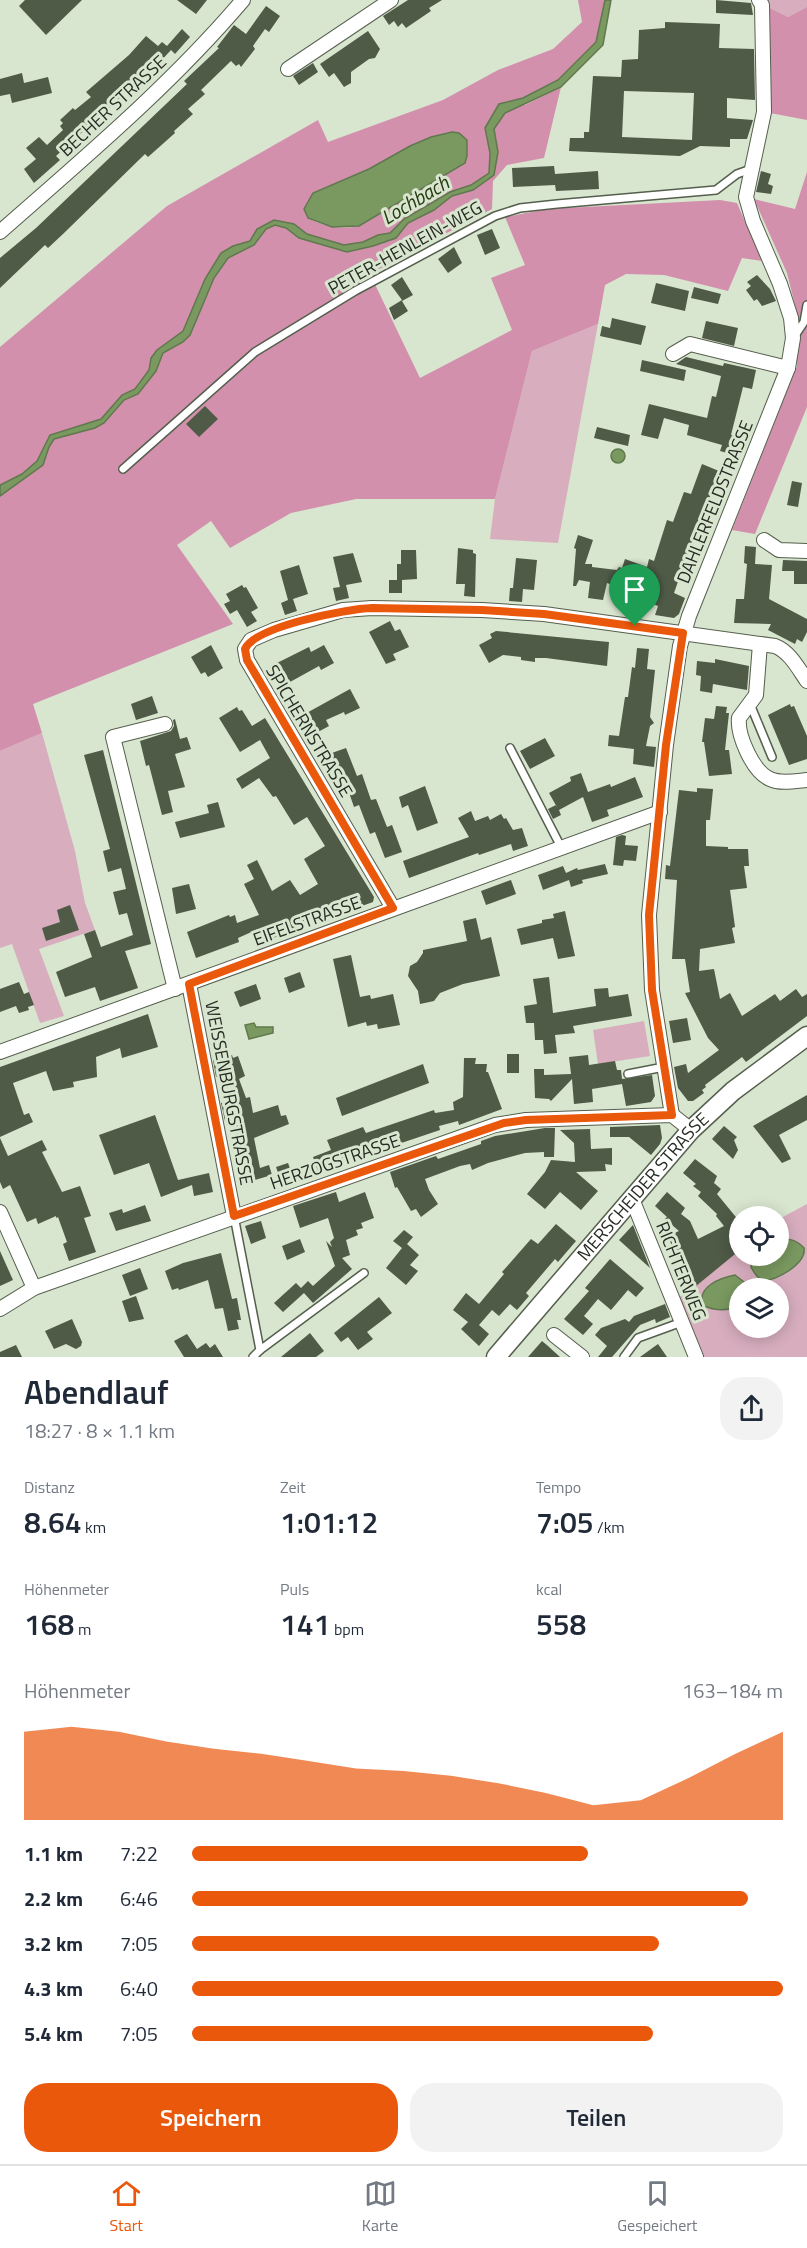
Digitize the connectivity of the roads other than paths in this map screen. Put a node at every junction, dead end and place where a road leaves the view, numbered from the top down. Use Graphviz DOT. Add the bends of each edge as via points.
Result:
graph roads {
  1 [pos="243,0"];
  2 [pos="759,0"];
  3 [pos="386,1"];
  4 [pos="288,69"];
  5 [pos="751,169"];
  6 [pos="0,232"];
  7 [pos="807,305"];
  8 [pos="793,338"];
  9 [pos="673,354"];
  10 [pos="788,368"];
  11 [pos="123,469"];
  12 [pos="764,540"];
  13 [pos="807,551"];
  14 [pos="683,633"];
  15 [pos="760,644"];
  16 [pos="807,681"];
  17 [pos="750,704"];
  18 [pos="165,724"];
  19 [pos="510,748"];
  20 [pos="772,757"];
  21 [pos="807,780"];
  22 [pos="660,812"];
  23 [pos="561,848"];
  24 [pos="393,908"];
  25 [pos="189,984"];
  26 [pos="175,989"];
  27 [pos="807,1036"];
  28 [pos="0,1052"];
  29 [pos="664,1067"];
  30 [pos="628,1074"];
  31 [pos="672,1115"];
  32 [pos="692,1130"];
  33 [pos="632,1199"];
  34 [pos="0,1212"];
  35 [pos="234,1216"];
  36 [pos="364,1273"];
  37 [pos="34,1288"];
  38 [pos="0,1309"];
  39 [pos="682,1322"];
  40 [pos="554,1335"];
  41 [pos="260,1350"];
  42 [pos="253,1357"];
  43 [pos="496,1357"];
  44 [pos="582,1357"];
  45 [pos="624,1357"];
  46 [pos="696,1357"];
  1 -- 6 [label="street, BECHER STRASSE" via="206,44 146,103"];
  2 -- 5 [label="street, DAHLERFELDSTRASSE" via="764,112"];
  3 -- 4 [label="street"];
  5 -- 8 [label="street, DAHLERFELDSTRASSE" via="746,197 780,284"];
  5 -- 11 [label="lane, PETER-HENLEIN-WEG" via="716,190 520,208 495,216 355,291 255,352"];
  7 -- 8 [label="lane" via="804,322"];
  8 -- 10 [label="street, DAHLERFELDSTRASSE"];
  9 -- 10 [label="street" via="690,344"];
  10 -- 14 [label="street, DAHLERFELDSTRASSE"];
  12 -- 13 [label="street" via="779,550"];
  14 -- 15 [label="street"];
  14 -- 22 [label="street, DAHLERFELDSTRASSE"];
  14 -- 24 [label="street, SPICHERNSTRASSE" via="544,614 372,608 322,615 251,640 245,649 247,660"];
  15 -- 16 [label="street" via="786,652"];
  15 -- 17 [label="street" via="758,685"];
  17 -- 20 [label="lane"];
  17 -- 21 [label="street" via="741,714 739,724 747,752 758,770 774,781"];
  18 -- 26 [label="street" via="113,737"];
  19 -- 23 [label="lane"];
  22 -- 23 [label="street, EIFELSTRASSE"];
  22 -- 29 [label="street, DAHLERFELDSTRASSE" via="649,937 652,990"];
  23 -- 24 [label="street, EIFELSTRASSE"];
  24 -- 25 [label="street, EIFELSTRASSE"];
  25 -- 26 [label="street, EIFELSTRASSE"];
  25 -- 35 [label="street, WEISSENBURGSTRASSE"];
  26 -- 28 [label="street, EIFELSTRASSE"];
  27 -- 32 [label="main road, MERSCHEIDER STRASSE" via="733,1091"];
  29 -- 30 [label="lane"];
  29 -- 31 [label="street, DAHLERFELDSTRASSE"];
  31 -- 32 [label="street"];
  31 -- 35 [label="street, HERZOGSTRASSE" via="504,1123"];
  32 -- 33 [label="main road, MERSCHEIDER STRASSE"];
  33 -- 39 [label="street, RICHTERWEG"];
  33 -- 43 [label="main road, MERSCHEIDER STRASSE"];
  34 -- 37 [label="street"];
  35 -- 37 [label="street, HERZOGSTRASSE"];
  35 -- 41 [label="lane, WEISSENBURGSTRASSE"];
  36 -- 41 [label="lane"];
  37 -- 38 [label="street, HERZOGSTRASSE"];
  39 -- 45 [label="lane" via="638,1338"];
  39 -- 46 [label="street, RICHTERWEG"];
  40 -- 44 [label="street"];
  41 -- 42 [label="lane"];
}
